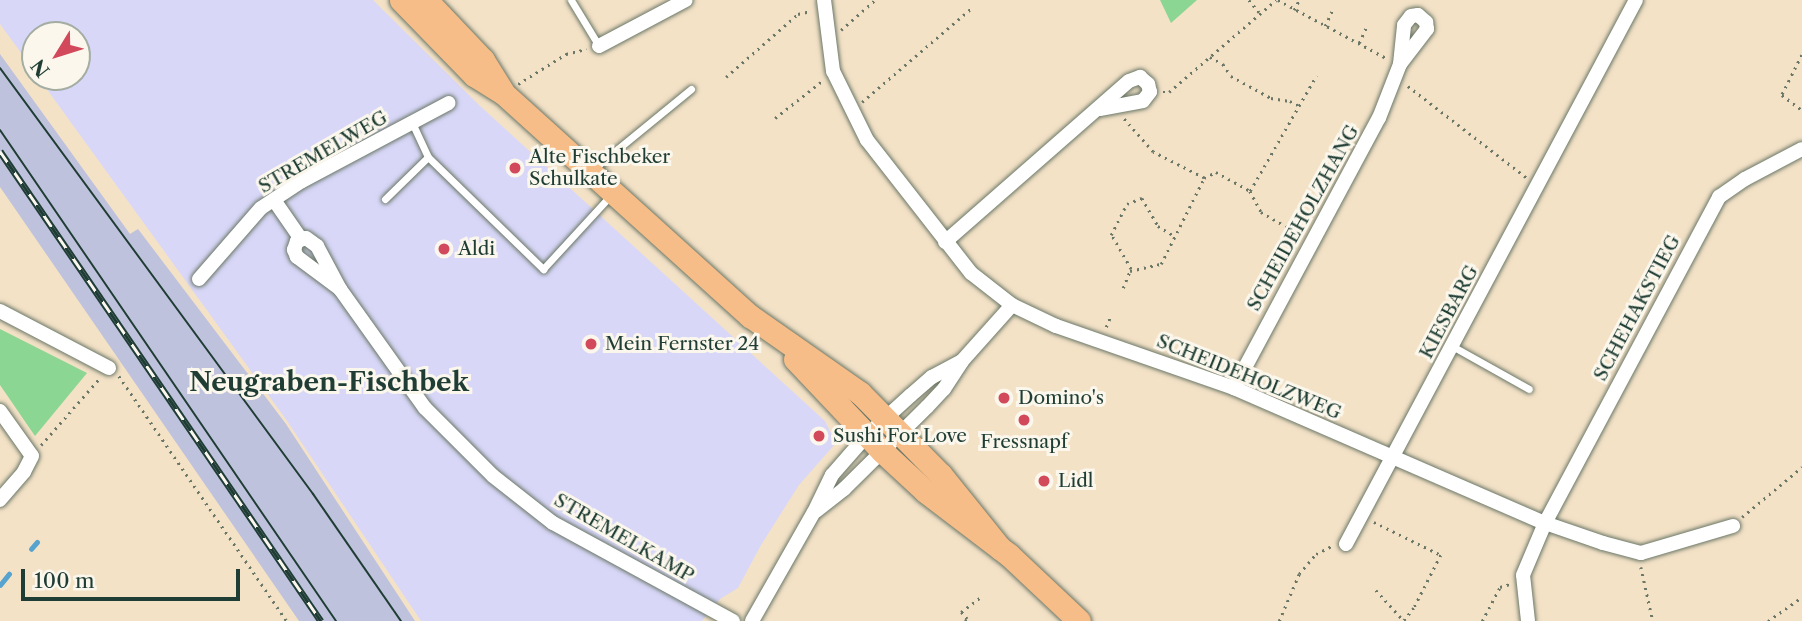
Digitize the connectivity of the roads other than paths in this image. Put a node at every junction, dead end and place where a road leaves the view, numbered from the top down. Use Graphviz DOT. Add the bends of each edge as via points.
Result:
graph roads {
  1 [pos="401,0"];
  2 [pos="426,0"];
  3 [pos="571,0"];
  4 [pos="686,0"];
  5 [pos="1636,0"];
  6 [pos="824,4"];
  7 [pos="1416,7"];
  8 [pos="599,46"];
  9 [pos="1398,71"];
  10 [pos="691,89"];
  11 [pos="503,93"];
  12 [pos="449,103"];
  13 [pos="1100,109"];
  14 [pos="412,123"];
  15 [pos="1802,149"];
  16 [pos="428,156"];
  17 [pos="589,173"];
  18 [pos="612,194"];
  19 [pos="385,199"];
  20 [pos="274,200"];
  21 [pos="301,239"];
  22 [pos="945,242"];
  23 [pos="199,279"];
  24 [pos="340,289"];
  25 [pos="1012,305"];
  26 [pos="0,312"];
  27 [pos="772,333"];
  28 [pos="1452,346"];
  29 [pos="962,361"];
  30 [pos="109,368"];
  31 [pos="1234,388"];
  32 [pos="1529,389"];
  33 [pos="0,411"];
  34 [pos="893,425"];
  35 [pos="875,443"];
  36 [pos="1393,457"];
  37 [pos="0,500"];
  38 [pos="814,512"];
  39 [pos="1545,523"];
  40 [pos="1732,526"];
  41 [pos="1346,544"];
  42 [pos="1000,548"];
  43 [pos="733,621"];
  44 [pos="752,621"];
  45 [pos="1079,621"];
  46 [pos="1528,621"];
  1 -- 11 [label="main road" via="474,75"];
  2 -- 11 [label="main road" via="483,60"];
  3 -- 8 [label="lane"];
  4 -- 8 [label="street"];
  5 -- 28 [label="street, KIESBARG"];
  6 -- 22 [label="street, SCHEIDEHOLZWEG" via="835,74 852,111 867,140"];
  7 -- 9 [label="street, SCHEIDEHOLZHANG" via="1404,25"];
  7 -- 9 [label="street, SCHEIDEHOLZHANG" via="1427,29"];
  9 -- 31 [label="street, SCHEIDEHOLZHANG" via="1367,142"];
  10 -- 17 [label="lane"];
  11 -- 17 [label="main road"];
  12 -- 14 [label="street, STREMELWEG"];
  13 -- 13 [label="street" via="1124,84 1136,77 1147,81 1149,94 1139,103"];
  13 -- 22 [label="street"];
  14 -- 16 [label="lane"];
  14 -- 20 [label="street, STREMELWEG"];
  15 -- 39 [label="street, SCHEHAKSTIEG" via="1719,198"];
  16 -- 18 [label="lane" via="542,269"];
  16 -- 19 [label="lane"];
  17 -- 18 [label="main road"];
  18 -- 27 [label="main road"];
  20 -- 21 [label="street, STREMELKAMP"];
  20 -- 23 [label="street, STREMELWEG" via="261,208"];
  21 -- 24 [label="street, STREMELKAMP" via="311,240 323,254"];
  21 -- 24 [label="street, STREMELKAMP" via="295,246 297,257"];
  22 -- 25 [label="street, SCHEIDEHOLZWEG" via="977,278"];
  24 -- 43 [label="street, STREMELKAMP" via="425,408 493,476 553,523"];
  25 -- 29 [label="street"];
  25 -- 31 [label="street, SCHEIDEHOLZWEG" via="1056,326"];
  26 -- 30 [label="street"];
  27 -- 34 [label="main road" via="856,390"];
  27 -- 35 [label="main road"];
  28 -- 32 [label="lane"];
  28 -- 36 [label="street, KIESBARG"];
  29 -- 34 [label="street" via="944,389"];
  29 -- 34 [label="street" via="932,377"];
  31 -- 36 [label="street, SCHEIDEHOLZWEG"];
  33 -- 37 [label="street" via="32,456"];
  34 -- 35 [label="street"];
  34 -- 35 [label="street"];
  34 -- 42 [label="main road"];
  35 -- 38 [label="street" via="844,489"];
  35 -- 38 [label="street" via="832,475"];
  35 -- 42 [label="main road" via="925,491"];
  36 -- 39 [label="street, SCHEIDEHOLZWEG"];
  36 -- 41 [label="street, KIESBARG"];
  38 -- 44 [label="street"];
  39 -- 40 [label="street, SCHEIDEHOLZWEG" via="1641,553"];
  39 -- 46 [label="street, SCHEHAKSTIEG" via="1522,580"];
  42 -- 45 [label="main road"];
}
